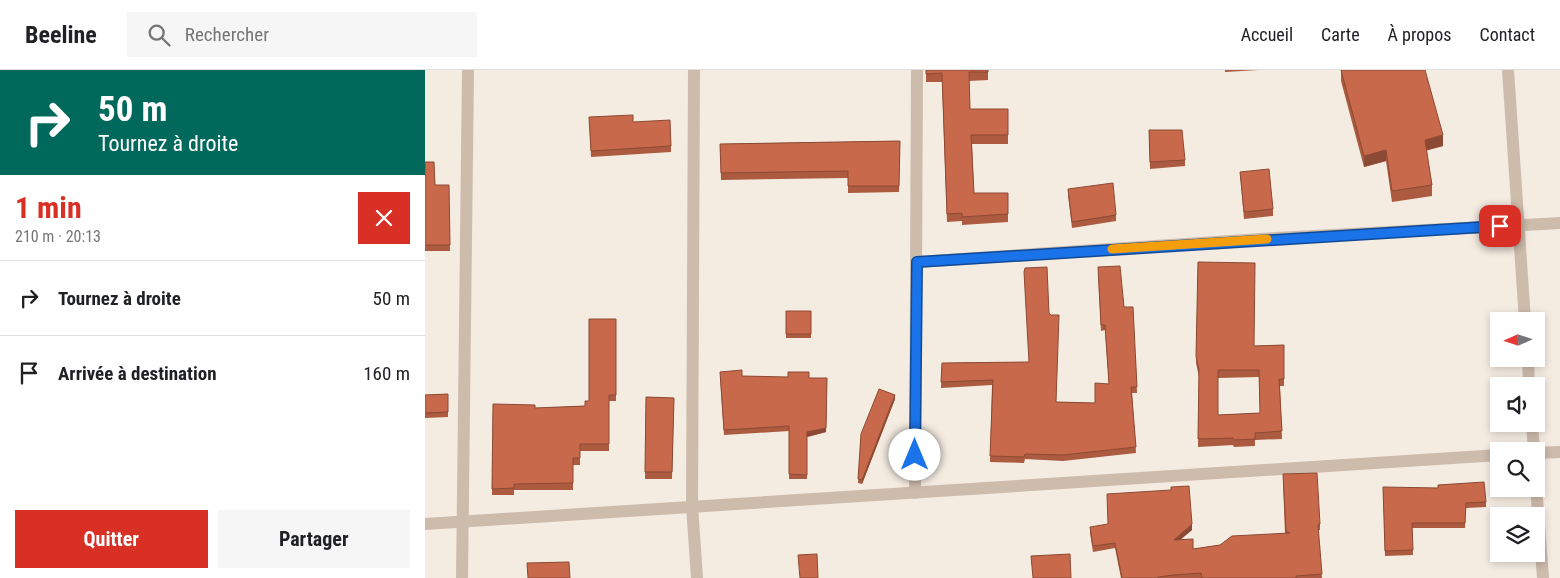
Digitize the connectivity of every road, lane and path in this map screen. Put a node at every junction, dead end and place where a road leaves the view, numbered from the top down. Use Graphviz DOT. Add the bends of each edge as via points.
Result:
graph roads {
  1 [pos="468,70"];
  2 [pos="694,70"];
  3 [pos="917,70"];
  4 [pos="1508,70"];
  5 [pos="1560,223"];
  6 [pos="1519,225"];
  7 [pos="917,262"];
  8 [pos="1524,312"];
  9 [pos="1545,452"];
  10 [pos="1560,452"];
  11 [pos="1490,457"];
  12 [pos="915,494"];
  13 [pos="1537,497"];
  14 [pos="693,506"];
  15 [pos="464,522"];
  16 [pos="425,524"];
  17 [pos="462,578"];
  18 [pos="697,578"];
  19 [pos="1543,578"];
  1 -- 15 [label="street"];
  2 -- 14 [label="street"];
  3 -- 7 [label="street"];
  4 -- 6 [label="street"];
  5 -- 6 [label="street"];
  6 -- 7 [label="street"];
  6 -- 8 [label="street"];
  7 -- 12 [label="street"];
  9 -- 10 [label="street"];
  11 -- 12 [label="street"];
  12 -- 14 [label="street"];
  13 -- 19 [label="street"];
  14 -- 15 [label="street"];
  14 -- 18 [label="street"];
  15 -- 16 [label="street"];
  15 -- 17 [label="street"];
}
